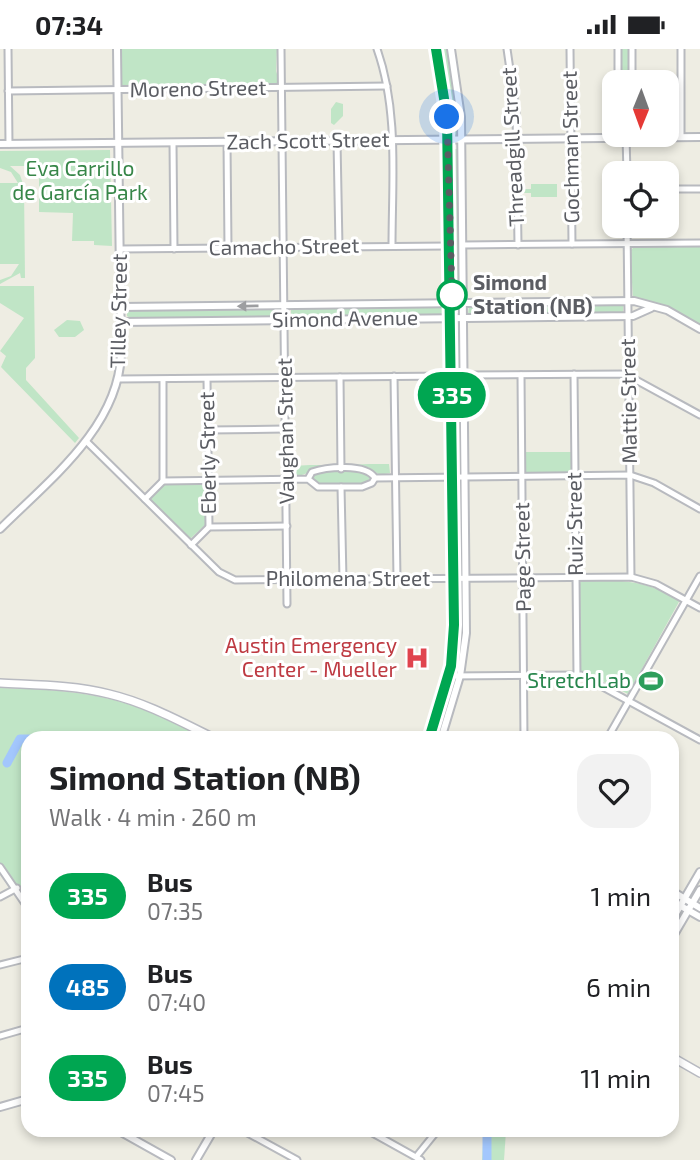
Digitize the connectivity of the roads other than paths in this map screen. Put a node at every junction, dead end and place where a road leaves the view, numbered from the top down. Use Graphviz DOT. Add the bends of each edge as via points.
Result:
graph roads {
  1 [pos="8,49"];
  2 [pos="117,49"];
  3 [pos="281,49"];
  4 [pos="377,49"];
  5 [pos="436,49"];
  6 [pos="451,49"];
  7 [pos="507,49"];
  8 [pos="570,49"];
  9 [pos="618,49"];
  10 [pos="632,49"];
  11 [pos="681,49"];
  12 [pos="618,70"];
  13 [pos="632,70"];
  14 [pos="387,86"];
  15 [pos="282,87"];
  16 [pos="117,89"];
  17 [pos="8,91"];
  18 [pos="602,137"];
  19 [pos="681,137"];
  20 [pos="700,137"];
  21 [pos="571,138"];
  22 [pos="448,139"];
  23 [pos="461,139"];
  24 [pos="516,139"];
  25 [pos="392,140"];
  26 [pos="282,141"];
  27 [pos="337,141"];
  28 [pos="227,142"];
  29 [pos="118,143"];
  30 [pos="173,143"];
  31 [pos="0,144"];
  32 [pos="9,144"];
  33 [pos="679,189"];
  34 [pos="700,189"];
  35 [pos="627,238"];
  36 [pos="627,243"];
  37 [pos="700,243"];
  38 [pos="572,244"];
  39 [pos="463,245"];
  40 [pos="517,245"];
  41 [pos="392,246"];
  42 [pos="449,246"];
  43 [pos="283,247"];
  44 [pos="339,247"];
  45 [pos="228,248"];
  46 [pos="120,249"];
  47 [pos="174,249"];
  48 [pos="628,301"];
  49 [pos="450,303"];
  50 [pos="463,303"];
  51 [pos="284,305"];
  52 [pos="120,307"];
  53 [pos="651,308"];
  54 [pos="628,316"];
  55 [pos="450,318"];
  56 [pos="463,318"];
  57 [pos="284,320"];
  58 [pos="121,322"];
  59 [pos="700,329"];
  60 [pos="574,374"];
  61 [pos="464,375"];
  62 [pos="521,375"];
  63 [pos="629,375"];
  64 [pos="394,376"];
  65 [pos="451,376"];
  66 [pos="340,377"];
  67 [pos="285,378"];
  68 [pos="118,379"];
  69 [pos="207,379"];
  70 [pos="163,380"];
  71 [pos="700,415"];
  72 [pos="285,429"];
  73 [pos="208,430"];
  74 [pos="86,441"];
  75 [pos="341,469"];
  76 [pos="630,475"];
  77 [pos="522,476"];
  78 [pos="575,476"];
  79 [pos="453,477"];
  80 [pos="465,477"];
  81 [pos="375,478"];
  82 [pos="395,478"];
  83 [pos="286,479"];
  84 [pos="309,479"];
  85 [pos="163,481"];
  86 [pos="208,481"];
  87 [pos="341,487"];
  88 [pos="145,499"];
  89 [pos="700,509"];
  90 [pos="287,526"];
  91 [pos="209,527"];
  92 [pos="0,529"];
  93 [pos="191,545"];
  94 [pos="700,576"];
  95 [pos="576,577"];
  96 [pos="631,577"];
  97 [pos="523,578"];
  98 [pos="343,579"];
  99 [pos="397,579"];
  100 [pos="454,579"];
  101 [pos="466,579"];
  102 [pos="287,580"];
  103 [pos="686,600"];
  104 [pos="287,604"];
  105 [pos="700,608"];
  106 [pos="524,674"];
  107 [pos="577,674"];
  108 [pos="449,675"];
  109 [pos="460,676"];
  110 [pos="0,683"];
  111 [pos="629,699"];
  112 [pos="199,731"];
  113 [pos="432,731"];
  114 [pos="443,731"];
  115 [pos="524,731"];
  116 [pos="611,731"];
  117 [pos="700,740"];
  118 [pos="0,867"];
  119 [pos="700,871"];
  120 [pos="17,888"];
  121 [pos="700,890"];
  122 [pos="21,895"];
  123 [pos="679,896"];
  124 [pos="0,897"];
  125 [pos="684,899"];
  126 [pos="692,903"];
  127 [pos="680,906"];
  128 [pos="700,908"];
  129 [pos="688,910"];
  130 [pos="700,917"];
  131 [pos="679,926"];
  132 [pos="21,960"];
  133 [pos="0,965"];
  134 [pos="21,1030"];
  135 [pos="0,1036"];
  136 [pos="679,1061"];
  137 [pos="700,1073"];
  138 [pos="21,1101"];
  139 [pos="0,1107"];
  140 [pos="130,1137"];
  141 [pos="209,1137"];
  142 [pos="255,1137"];
  143 [pos="380,1137"];
  144 [pos="433,1137"];
  145 [pos="419,1159"];
  146 [pos="171,1160"];
  147 [pos="196,1160"];
  148 [pos="297,1160"];
  1 -- 17 [label="street"];
  2 -- 16 [label="street, Tilley Street"];
  3 -- 15 [label="street, Vaughan Street"];
  4 -- 14 [label="street"];
  5 -- 22 [label="street" via="446,93"];
  6 -- 23 [label="street"];
  7 -- 24 [label="street, Threadgill Street"];
  8 -- 21 [label="street, Gochman Street"];
  9 -- 12 [label="street"];
  10 -- 13 [label="street"];
  11 -- 19 [label="street"];
  14 -- 15 [label="street, Moreno Street"];
  14 -- 25 [label="street"];
  15 -- 16 [label="street, Moreno Street"];
  15 -- 26 [label="street, Vaughan Street"];
  16 -- 17 [label="street, Moreno Street"];
  16 -- 29 [label="street, Tilley Street"];
  17 -- 32 [label="street"];
  18 -- 21 [label="street, Zach Scott Street"];
  19 -- 20 [label="street, Zach Scott Street"];
  21 -- 24 [label="street, Zach Scott Street"];
  21 -- 38 [label="street, Gochman Street"];
  22 -- 23 [label="street, Zach Scott Street"];
  22 -- 25 [label="street, Zach Scott Street"];
  22 -- 42 [label="street"];
  23 -- 24 [label="street, Zach Scott Street"];
  23 -- 39 [label="street"];
  24 -- 40 [label="street, Threadgill Street"];
  25 -- 27 [label="street, Zach Scott Street"];
  25 -- 41 [label="street"];
  26 -- 27 [label="street, Zach Scott Street"];
  26 -- 28 [label="street, Zach Scott Street"];
  26 -- 43 [label="street, Vaughan Street"];
  27 -- 44 [label="street"];
  28 -- 30 [label="street, Zach Scott Street"];
  28 -- 45 [label="street"];
  29 -- 30 [label="street, Zach Scott Street"];
  29 -- 32 [label="street, Zach Scott Street"];
  29 -- 46 [label="street, Tilley Street"];
  30 -- 47 [label="street"];
  31 -- 32 [label="street, Zach Scott Street"];
  33 -- 34 [label="street"];
  35 -- 36 [label="street, Mattie Street"];
  36 -- 37 [label="street"];
  36 -- 38 [label="street"];
  36 -- 48 [label="street, Mattie Street"];
  38 -- 40 [label="street"];
  39 -- 40 [label="street"];
  39 -- 50 [label="street"];
  41 -- 42 [label="street, Camacho Street"];
  41 -- 44 [label="street, Camacho Street"];
  42 -- 49 [label="street"];
  43 -- 44 [label="street, Camacho Street"];
  43 -- 45 [label="street, Camacho Street"];
  43 -- 51 [label="street, Vaughan Street"];
  45 -- 47 [label="street, Camacho Street"];
  46 -- 47 [label="street, Camacho Street"];
  46 -- 52 [label="street, Tilley Street"];
  48 -- 50 [label="street, Simond Avenue"];
  48 -- 53 [label="street, Simond Avenue"];
  48 -- 54 [label="street, Mattie Street"];
  49 -- 50 [label="street, Simond Avenue"];
  49 -- 51 [label="street, Simond Avenue"];
  49 -- 55 [label="street"];
  50 -- 56 [label="street"];
  51 -- 52 [label="street, Simond Avenue, one-way"];
  51 -- 57 [label="street, Vaughan Street"];
  52 -- 58 [label="street, Tilley Street"];
  53 -- 54 [label="street, Simond Avenue"];
  53 -- 59 [label="street, Simond Avenue" via="667,310"];
  54 -- 56 [label="street, Simond Avenue"];
  54 -- 63 [label="street, Mattie Street"];
  55 -- 56 [label="street, Simond Avenue"];
  55 -- 57 [label="street, Simond Avenue"];
  55 -- 65 [label="street"];
  56 -- 61 [label="street"];
  57 -- 58 [label="street, Simond Avenue"];
  57 -- 67 [label="street, Vaughan Street"];
  58 -- 68 [label="street, Tilley Street"];
  60 -- 62 [label="street"];
  60 -- 63 [label="street"];
  60 -- 78 [label="street, Ruiz Street"];
  61 -- 62 [label="street"];
  61 -- 80 [label="street"];
  62 -- 77 [label="street, Page Street"];
  63 -- 71 [label="street"];
  63 -- 76 [label="street, Mattie Street"];
  64 -- 65 [label="street"];
  64 -- 66 [label="street"];
  64 -- 82 [label="street"];
  65 -- 79 [label="street"];
  66 -- 67 [label="street"];
  66 -- 75 [label="street"];
  67 -- 69 [label="street"];
  67 -- 72 [label="street, Vaughan Street"];
  68 -- 70 [label="street"];
  68 -- 74 [label="street, Tilley Street" via="107,409"];
  69 -- 70 [label="street"];
  69 -- 73 [label="street, Eberly Street"];
  70 -- 85 [label="street"];
  72 -- 73 [label="street"];
  72 -- 83 [label="street, Vaughan Street"];
  73 -- 86 [label="street, Eberly Street"];
  74 -- 88 [label="street, Philomena Street"];
  74 -- 92 [label="street, Tilley Street"];
  75 -- 81 [label="street" via="365,470"];
  75 -- 84 [label="street" via="316,470"];
  76 -- 78 [label="street"];
  76 -- 89 [label="street"];
  76 -- 96 [label="street, Mattie Street"];
  77 -- 78 [label="street"];
  77 -- 80 [label="street"];
  77 -- 97 [label="street, Page Street"];
  78 -- 95 [label="street, Ruiz Street"];
  79 -- 80 [label="street"];
  79 -- 82 [label="street"];
  79 -- 100 [label="street"];
  80 -- 101 [label="street"];
  81 -- 82 [label="street"];
  81 -- 87 [label="street" via="368,486"];
  82 -- 99 [label="street"];
  83 -- 84 [label="street"];
  83 -- 86 [label="street"];
  83 -- 90 [label="street, Vaughan Street"];
  84 -- 87 [label="street" via="318,487"];
  85 -- 86 [label="street"];
  85 -- 88 [label="street"];
  86 -- 91 [label="street, Eberly Street"];
  87 -- 98 [label="street"];
  88 -- 93 [label="street, Philomena Street"];
  90 -- 91 [label="street"];
  90 -- 102 [label="street, Vaughan Street"];
  91 -- 93 [label="street"];
  93 -- 102 [label="street, Philomena Street" via="228,578"];
  94 -- 103 [label="street"];
  95 -- 96 [label="street, Philomena Street"];
  95 -- 97 [label="street, Philomena Street"];
  95 -- 107 [label="street, Ruiz Street"];
  96 -- 103 [label="street, Philomena Street"];
  97 -- 101 [label="street, Philomena Street"];
  97 -- 106 [label="street, Page Street"];
  98 -- 99 [label="street, Philomena Street"];
  98 -- 102 [label="street, Philomena Street"];
  99 -- 100 [label="street, Philomena Street"];
  100 -- 101 [label="street, Philomena Street"];
  100 -- 108 [label="street"];
  101 -- 109 [label="street" via="466,641"];
  102 -- 104 [label="street, Vaughan Street"];
  103 -- 105 [label="street, Philomena Street"];
  103 -- 111 [label="street"];
  106 -- 107 [label="street"];
  106 -- 109 [label="street"];
  106 -- 115 [label="street, Page Street"];
  107 -- 111 [label="street"];
  108 -- 109 [label="street"];
  108 -- 113 [label="street"];
  109 -- 114 [label="street"];
  110 -- 112 [label="main road" via="110,694"];
  111 -- 116 [label="street"];
  111 -- 117 [label="street"];
  118 -- 120 [label="street"];
  119 -- 125 [label="street"];
  120 -- 122 [label="street"];
  120 -- 124 [label="street"];
  121 -- 126 [label="street"];
  123 -- 125 [label="street"];
  125 -- 126 [label="street"];
  125 -- 127 [label="street"];
  126 -- 128 [label="street"];
  126 -- 129 [label="street"];
  127 -- 129 [label="street"];
  129 -- 130 [label="street"];
  129 -- 131 [label="street"];
  132 -- 133 [label="street"];
  134 -- 135 [label="street"];
  136 -- 137 [label="main road"];
  138 -- 139 [label="street"];
  140 -- 146 [label="street"];
  141 -- 147 [label="street"];
  142 -- 148 [label="street"];
  143 -- 145 [label="street"];
  144 -- 145 [label="street"];
}
